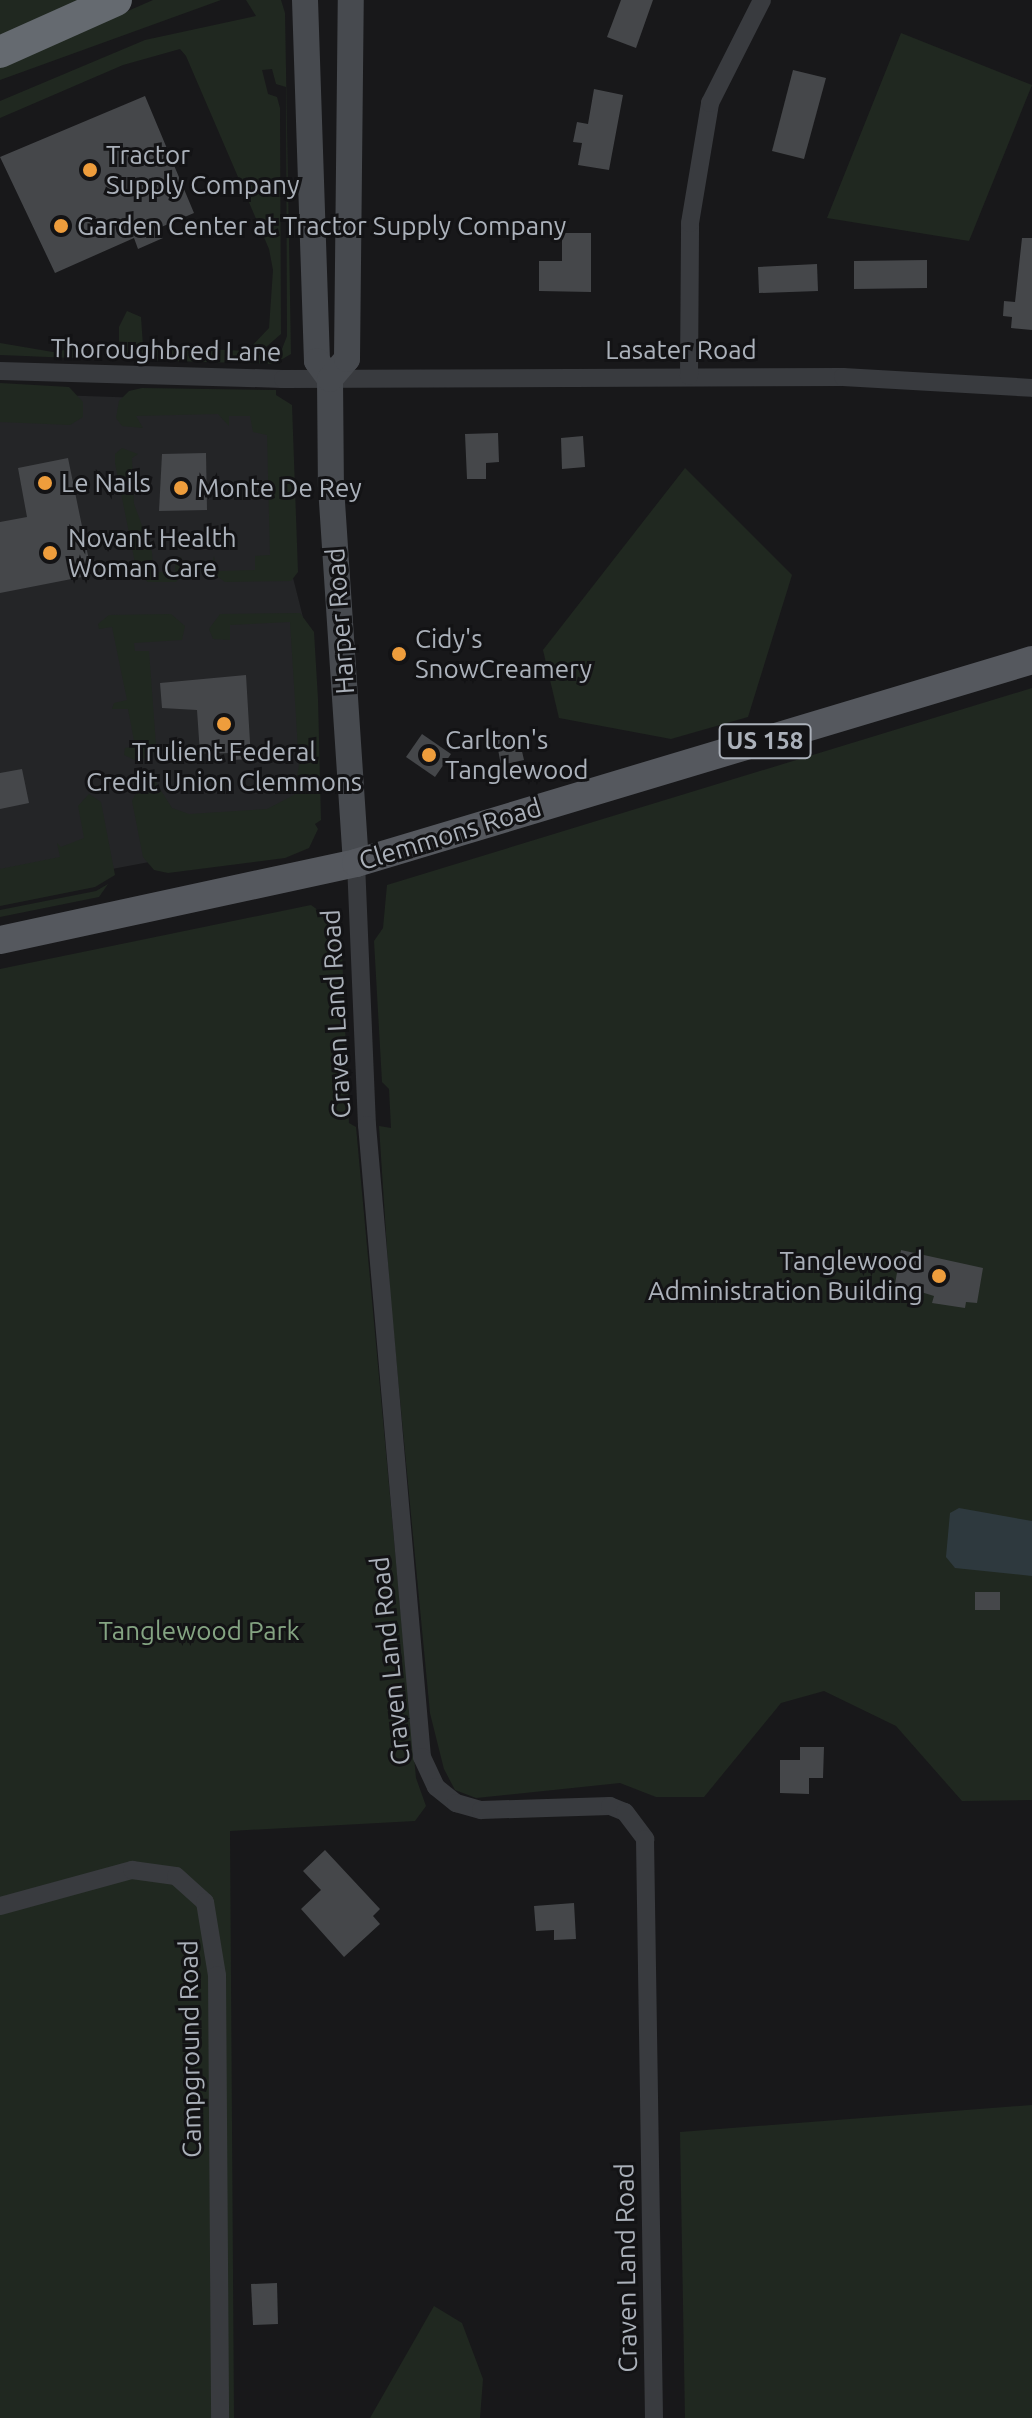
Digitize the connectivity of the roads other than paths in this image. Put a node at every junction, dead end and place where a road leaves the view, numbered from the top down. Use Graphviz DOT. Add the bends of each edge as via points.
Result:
graph roads {
  1 [pos="116,0"];
  2 [pos="305,0"];
  3 [pos="351,0"];
  4 [pos="762,0"];
  5 [pos="0,52"];
  6 [pos="0,371"];
  7 [pos="689,376"];
  8 [pos="330,379"];
  9 [pos="1032,388"];
  10 [pos="1032,660"];
  11 [pos="356,863"];
  12 [pos="0,940"];
  13 [pos="0,1906"];
  14 [pos="220,2418"];
  15 [pos="654,2418"];
  1 -- 5 [label="highway"];
  2 -- 8 [label="main road, Harper Road" via="317,361"];
  3 -- 8 [label="main road, Harper Road" via="347,359"];
  4 -- 7 [label="street" via="710,103 690,223"];
  6 -- 8 [label="street, Thoroughbred Lane"];
  7 -- 8 [label="street, Lasater Road"];
  7 -- 9 [label="street, Lasater Road"];
  8 -- 11 [label="main road, Harper Road" via="331,487"];
  10 -- 11 [label="main road, Clemmons Road / US 158"];
  11 -- 12 [label="main road, Clemmons Road / US 158"];
  11 -- 15 [label="street, Craven Land Road" via="367,1125 422,1757 436,1787 456,1803 481,1810 610,1806 625,1812 645,1839"];
  13 -- 14 [label="street, Campground Road" via="132,1870 176,1876 205,1902 217,1978"];
}
